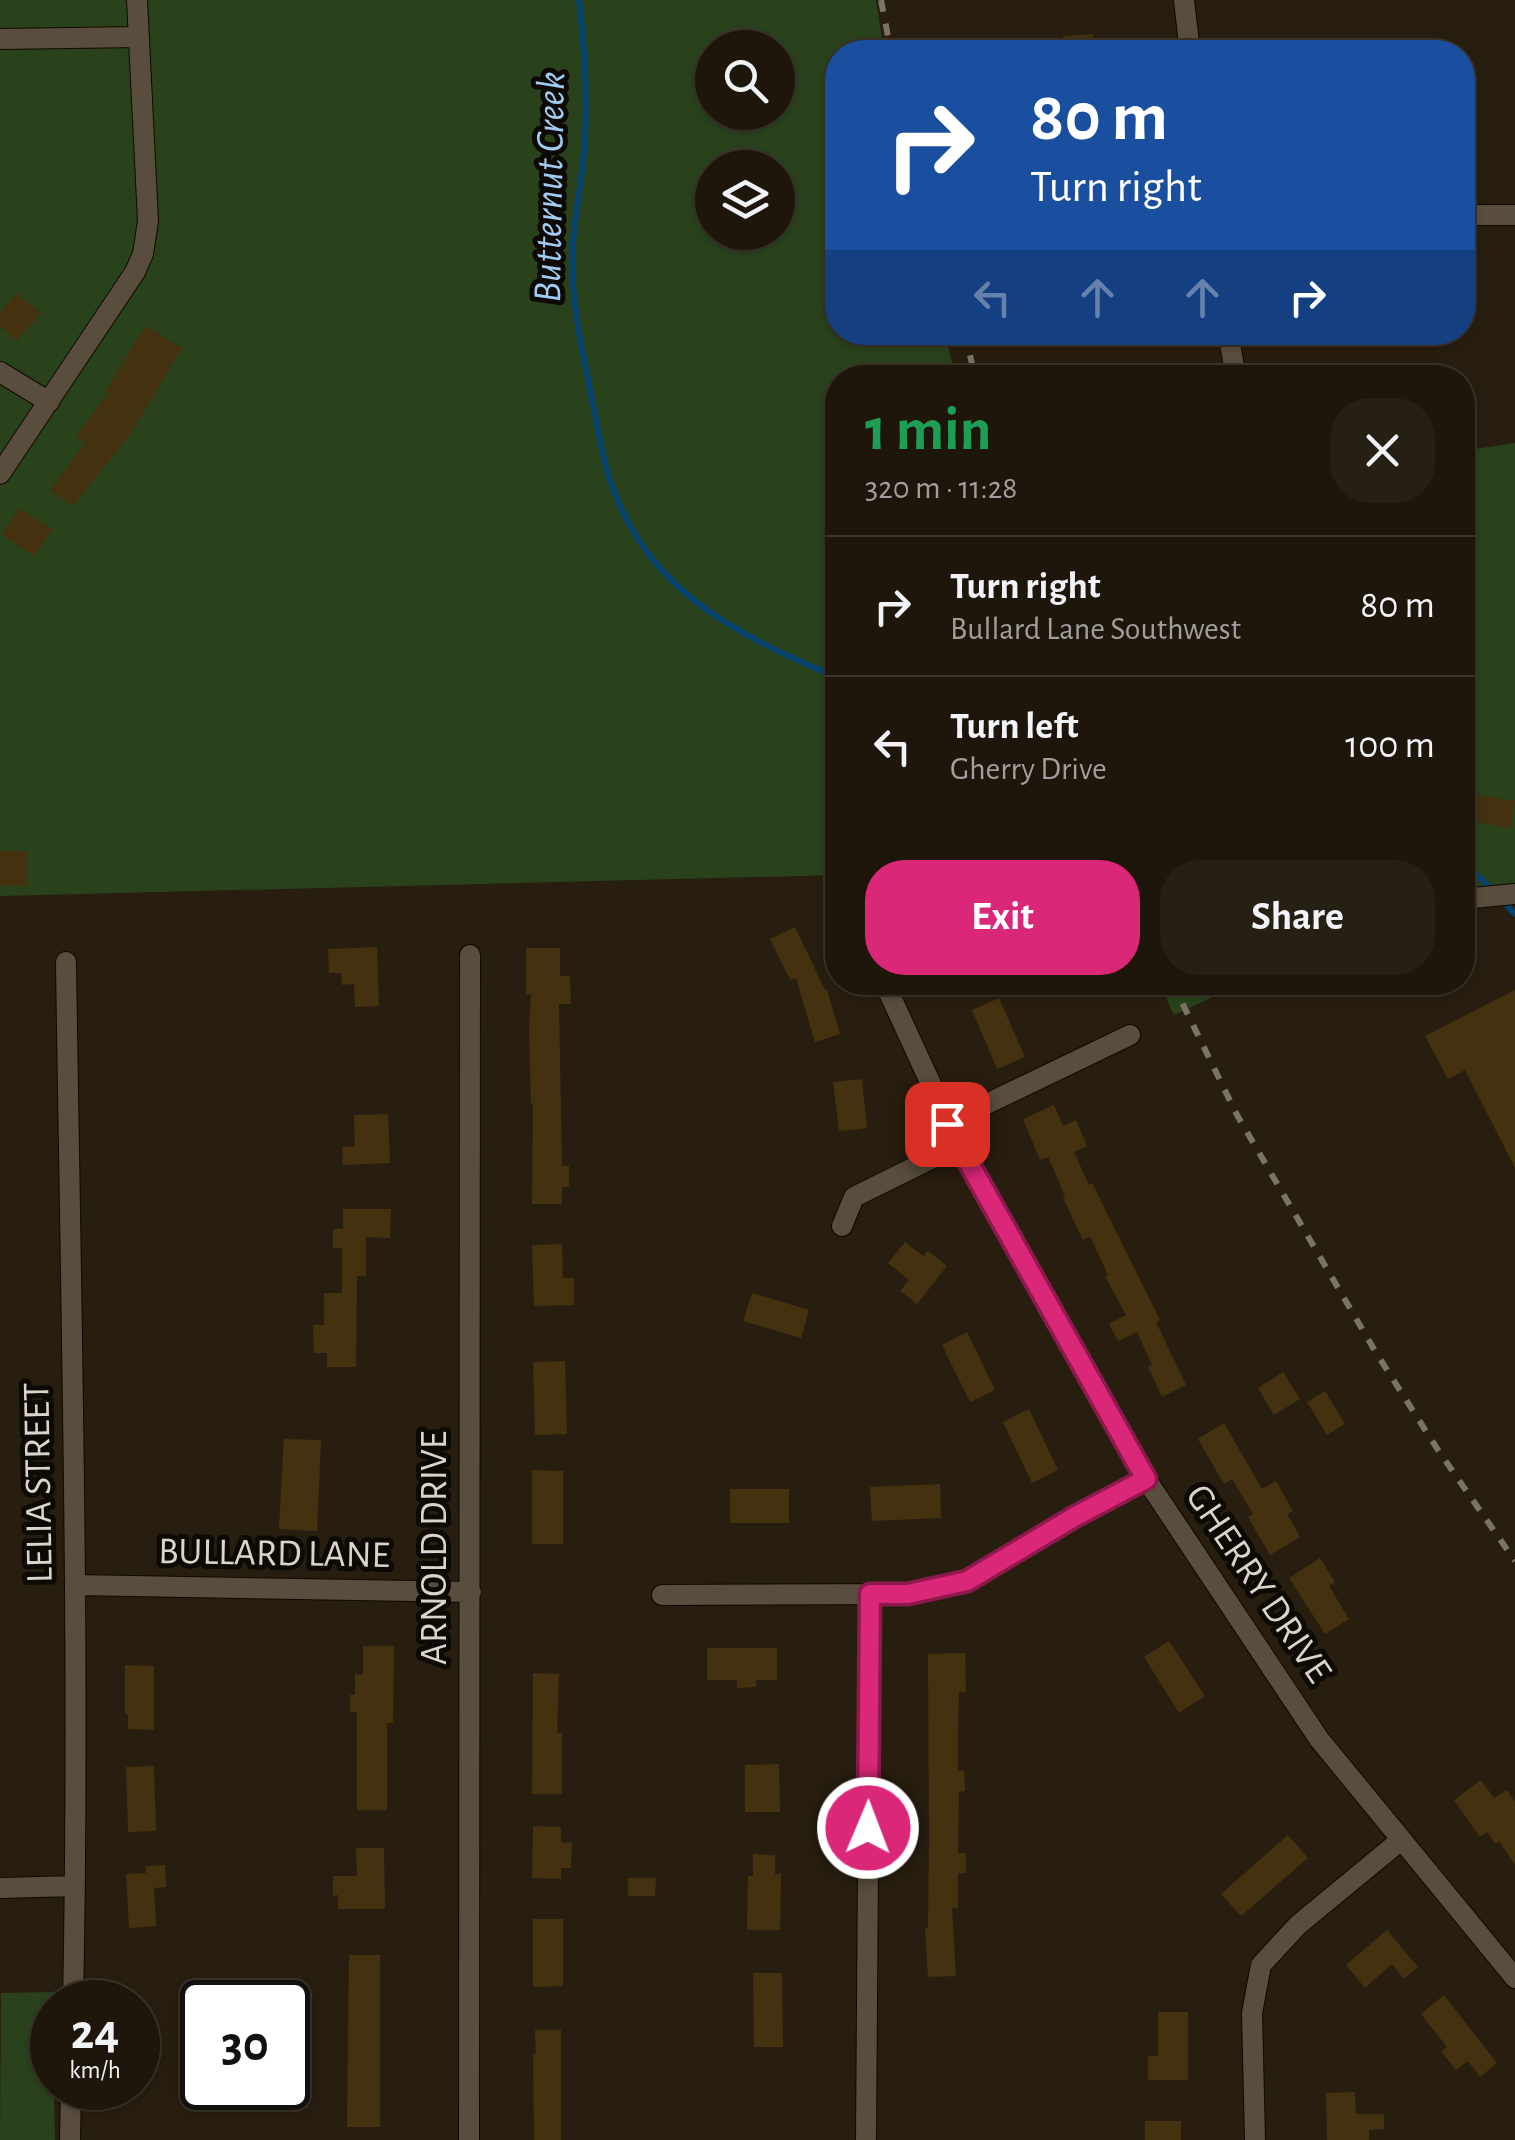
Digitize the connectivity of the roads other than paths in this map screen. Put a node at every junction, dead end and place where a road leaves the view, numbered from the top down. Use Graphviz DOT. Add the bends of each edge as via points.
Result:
graph roads {
  1 [pos="137,0"];
  2 [pos="1184,0"];
  3 [pos="139,37"];
  4 [pos="0,39"];
  5 [pos="1189,40"];
  6 [pos="1475,215"];
  7 [pos="1515,215"];
  8 [pos="0,372"];
  9 [pos="49,402"];
  10 [pos="0,474"];
  11 [pos="1515,894"];
  12 [pos="1475,898"];
  13 [pos="470,955"];
  14 [pos="66,962"];
  15 [pos="890,995"];
  16 [pos="1130,1035"];
  17 [pos="947,1124"];
  18 [pos="959,1145"];
  19 [pos="842,1226"];
  20 [pos="1146,1479"];
  21 [pos="76,1586"];
  22 [pos="470,1592"];
  23 [pos="870,1594"];
  24 [pos="662,1595"];
  25 [pos="1401,1840"];
  26 [pos="75,1886"];
  27 [pos="0,1888"];
  28 [pos="1515,1978"];
  29 [pos="73,1980"];
  30 [pos="71,2110"];
  31 [pos="70,2140"];
  32 [pos="470,2140"];
  33 [pos="866,2140"];
  34 [pos="1254,2140"];
  1 -- 3 [label="street"];
  2 -- 5 [label="street"];
  3 -- 4 [label="street"];
  3 -- 9 [label="street" via="148,221 143,254"];
  6 -- 7 [label="street"];
  8 -- 9 [label="street"];
  9 -- 10 [label="street"];
  11 -- 12 [label="street"];
  13 -- 22 [label="street, ARNOLD DRIVE"];
  14 -- 21 [label="street, LELIA STREET"];
  15 -- 17 [label="street, GHERRY DRIVE"];
  16 -- 17 [label="street"];
  17 -- 18 [label="street, GHERRY DRIVE"];
  18 -- 19 [label="street" via="854,1197"];
  18 -- 20 [label="street, GHERRY DRIVE"];
  20 -- 23 [label="street" via="967,1581 908,1594"];
  20 -- 25 [label="street, GHERRY DRIVE" via="1320,1740"];
  21 -- 22 [label="street, BULLARD LANE"];
  21 -- 26 [label="street, LELIA STREET"];
  22 -- 32 [label="street, ARNOLD DRIVE"];
  23 -- 24 [label="street"];
  23 -- 33 [label="street"];
  25 -- 28 [label="street, GHERRY DRIVE"];
  25 -- 34 [label="street" via="1298,1924 1261,1965 1252,2013"];
  26 -- 27 [label="street"];
  26 -- 29 [label="street, LELIA STREET"];
  30 -- 31 [label="street"];
}
